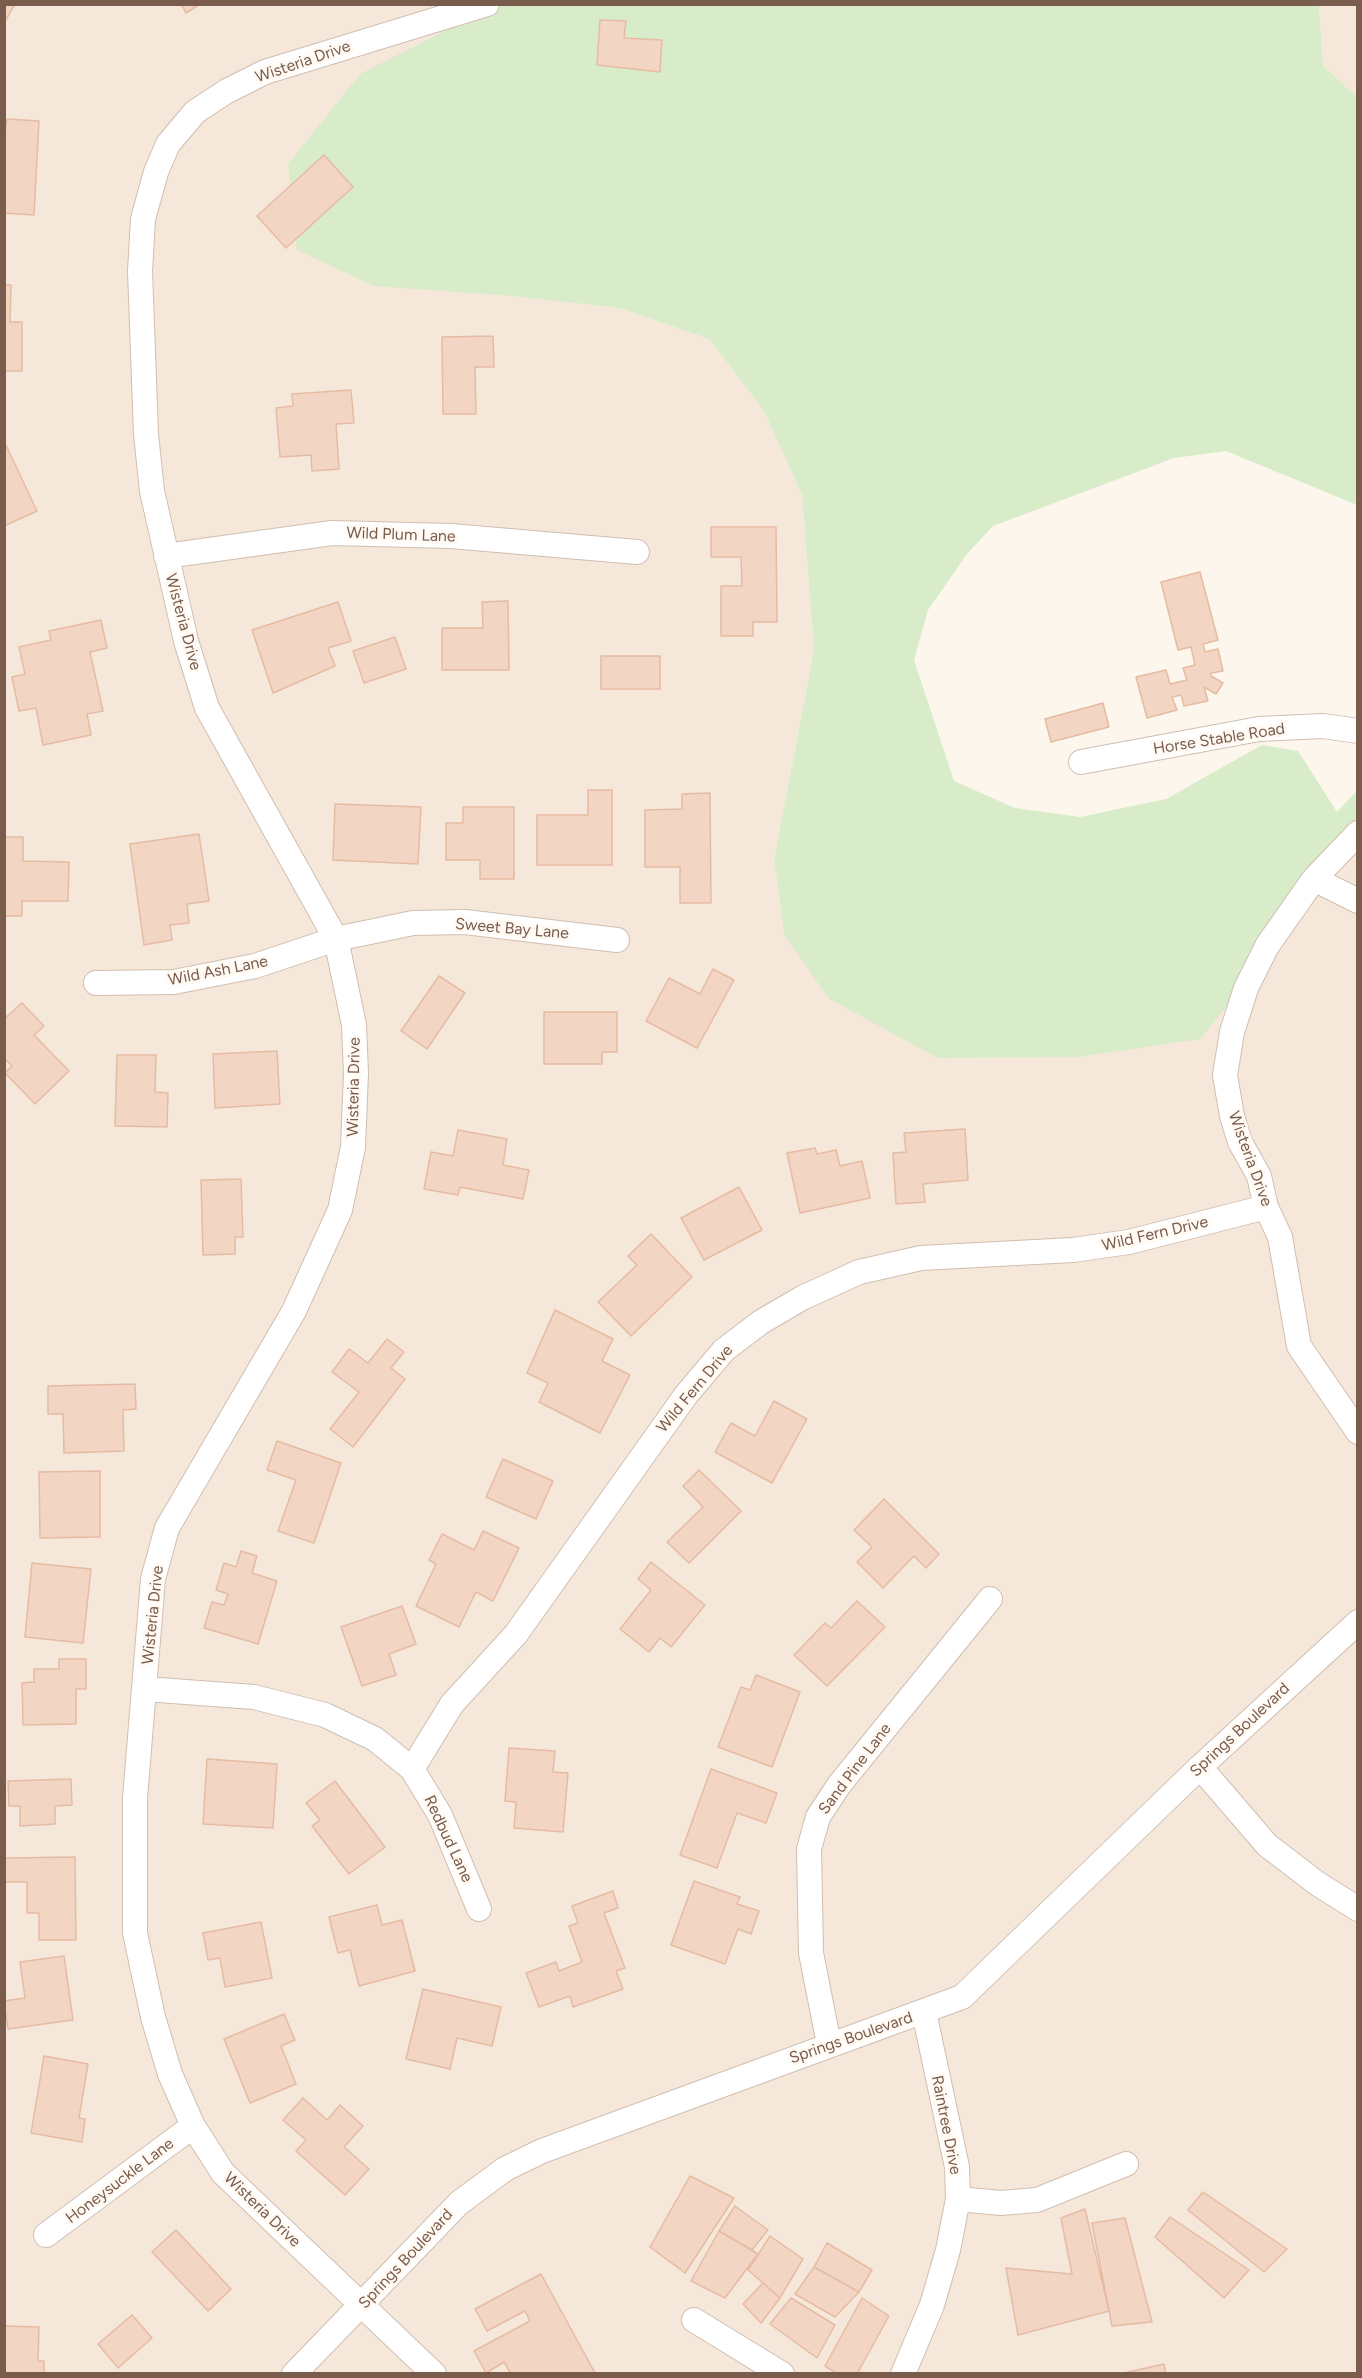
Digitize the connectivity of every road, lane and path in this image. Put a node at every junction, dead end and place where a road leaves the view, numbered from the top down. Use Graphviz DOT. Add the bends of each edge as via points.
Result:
graph roads {
  1 [pos="487,4"];
  2 [pos="637,552"];
  3 [pos="166,556"];
  4 [pos="1358,731"];
  5 [pos="1081,762"];
  6 [pos="1358,833"];
  7 [pos="1314,879"];
  8 [pos="1358,902"];
  9 [pos="336,939"];
  10 [pos="617,940"];
  11 [pos="96,983"];
  12 [pos="1266,1207"];
  13 [pos="1358,1432"];
  14 [pos="990,1599"];
  15 [pos="1358,1622"];
  16 [pos="145,1689"];
  17 [pos="1200,1767"];
  18 [pos="412,1769"];
  19 [pos="479,1909"];
  20 [pos="1358,1909"];
  21 [pos="924,2012"];
  22 [pos="829,2044"];
  23 [pos="194,2126"];
  24 [pos="1126,2164"];
  25 [pos="958,2199"];
  26 [pos="46,2235"];
  27 [pos="361,2306"];
  28 [pos="694,2320"];
  29 [pos="294,2373"];
  30 [pos="434,2373"];
  31 [pos="782,2373"];
  32 [pos="903,2373"];
  1 -- 3 [label="street, Wisteria Drive" via="265,72 195,112 168,144 143,219 140,271 146,434 152,491"];
  2 -- 3 [label="street, Wild Plum Lane" via="451,537 332,533"];
  3 -- 9 [label="street, Wisteria Drive" via="207,708"];
  4 -- 5 [label="street, Horse Stable Road" via="1323,726 1259,729"];
  6 -- 7 [label="street, Wisteria Drive"];
  7 -- 8 [label="street"];
  7 -- 12 [label="street, Wisteria Drive" via="1267,946 1246,988 1232,1032 1225,1075 1237,1133 1259,1176"];
  9 -- 10 [label="street, Sweet Bay Lane" via="413,923 465,922"];
  9 -- 11 [label="street, Wild Ash Lane" via="255,966 174,982"];
  9 -- 16 [label="street, Wisteria Drive" via="354,1024 356,1073 353,1147 340,1210 294,1311 166,1528 153,1579"];
  12 -- 13 [label="street, Wisteria Drive" via="1280,1237 1299,1346"];
  12 -- 18 [label="street, Wild Fern Drive" via="1129,1242 1073,1250 921,1258 859,1272 761,1322 724,1350 686,1395 516,1634 452,1704"];
  14 -- 22 [label="street, Sand Pine Lane" via="839,1785 818,1817 809,1849 811,1953"];
  15 -- 17 [label="street, Springs Boulevard"];
  16 -- 18 [label="street, Redbud Lane" via="254,1697 325,1715 375,1739"];
  16 -- 23 [label="street, Wisteria Drive" via="135,1798 135,1934 170,2074"];
  17 -- 20 [label="street" via="1267,1845"];
  17 -- 21 [label="street, Springs Boulevard" via="962,1997"];
  18 -- 19 [label="street, Redbud Lane" via="440,1815"];
  21 -- 22 [label="street, Springs Boulevard"];
  21 -- 25 [label="street, Raintree Drive" via="957,2167"];
  22 -- 27 [label="street, Springs Boulevard" via="542,2151 505,2169 459,2203"];
  23 -- 26 [label="street, Honeysuckle Lane"];
  23 -- 27 [label="street, Wisteria Drive" via="223,2173"];
  24 -- 25 [label="street" via="1036,2200 1001,2203"];
  25 -- 32 [label="street, Raintree Drive" via="932,2305"];
  27 -- 29 [label="street, Springs Boulevard"];
  27 -- 30 [label="street, Wisteria Drive"];
  28 -- 31 [label="street"];
}
